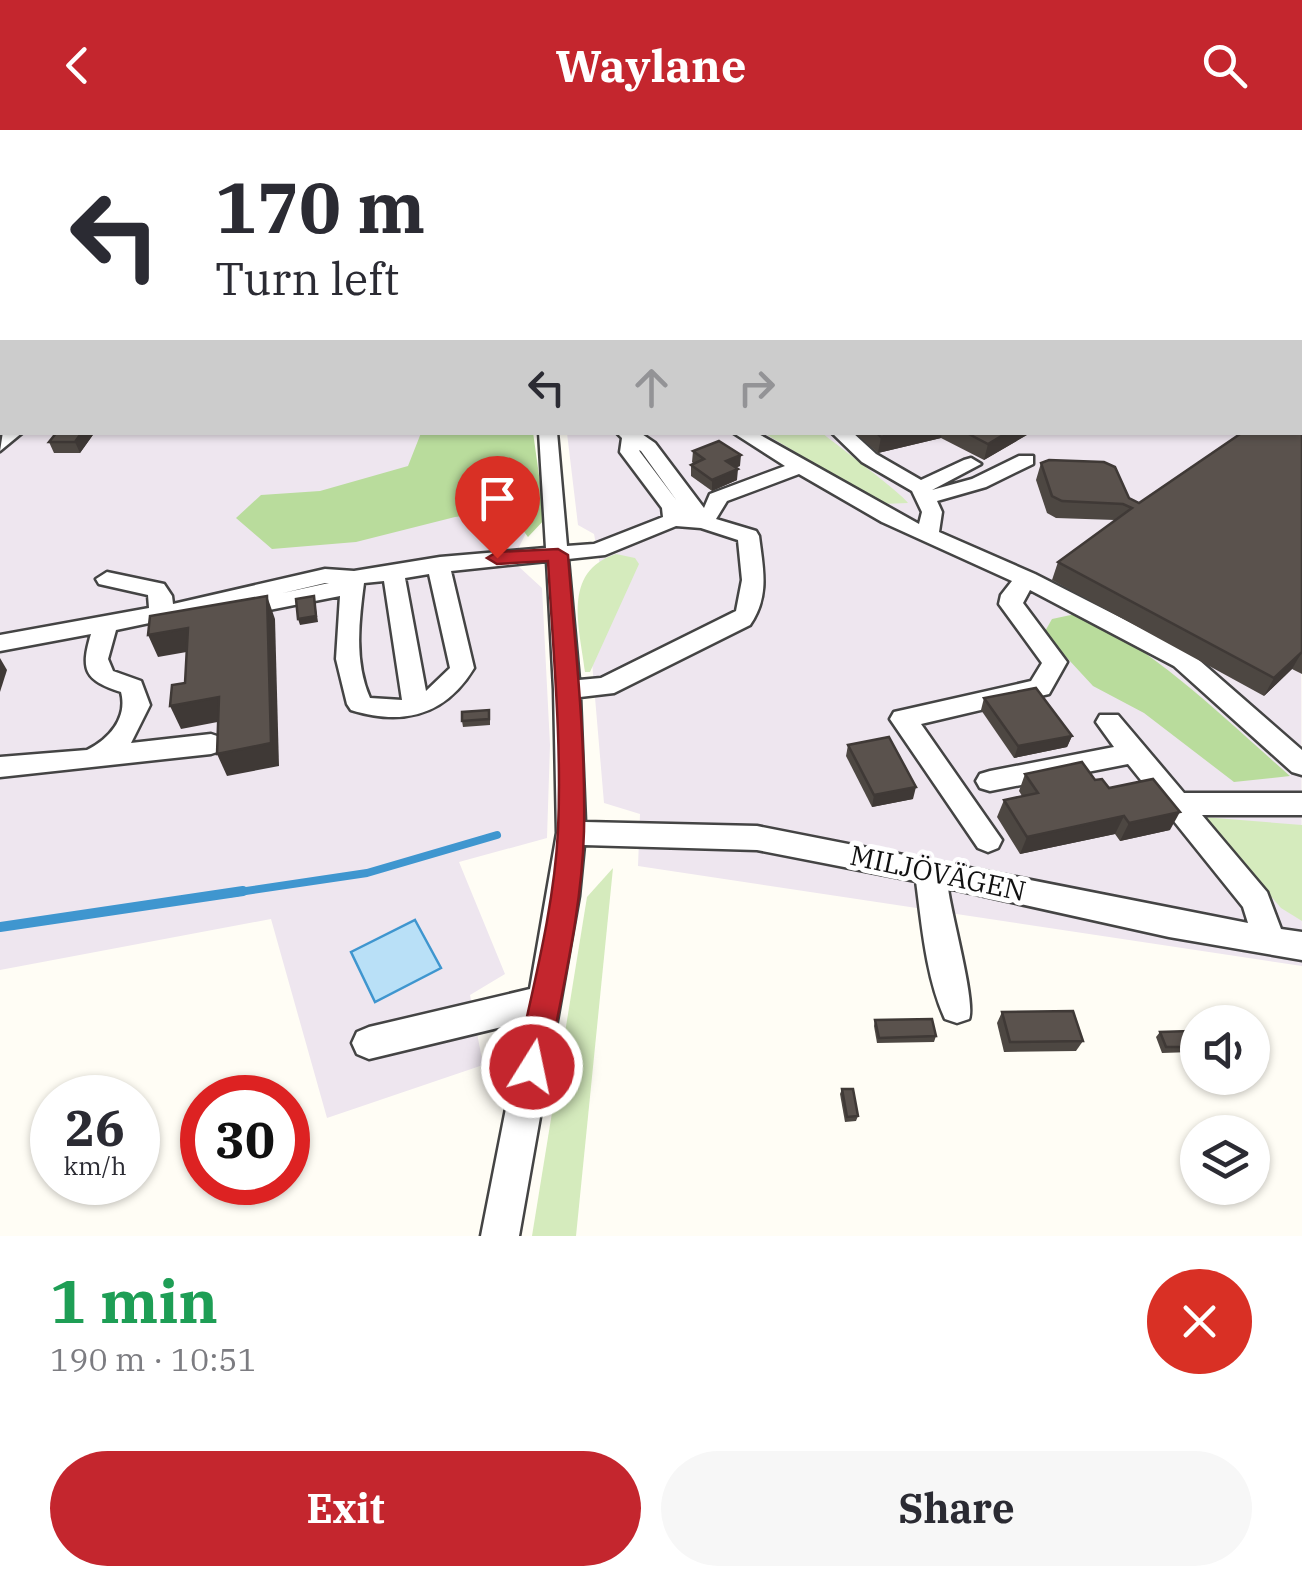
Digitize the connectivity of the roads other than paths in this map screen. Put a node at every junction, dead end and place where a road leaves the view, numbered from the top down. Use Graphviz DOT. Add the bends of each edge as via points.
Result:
graph roads {
  1 [pos="548,435"];
  2 [pos="626,435"];
  3 [pos="746,435"];
  4 [pos="843,435"];
  5 [pos="971,464"];
  6 [pos="1053,466"];
  7 [pos="798,468"];
  8 [pos="924,493"];
  9 [pos="709,514"];
  10 [pos="674,520"];
  11 [pos="928,535"];
  12 [pos="558,555"];
  13 [pos="440,564"];
  14 [pos="393,570"];
  15 [pos="354,578"];
  16 [pos="107,579"];
  17 [pos="1027,579"];
  18 [pos="161,614"];
  19 [pos="106,625"];
  20 [pos="0,644"];
  21 [pos="567,689"];
  22 [pos="416,707"];
  23 [pos="1109,722"];
  24 [pos="212,744"];
  25 [pos="1135,754"];
  26 [pos="102,756"];
  27 [pos="1302,765"];
  28 [pos="0,767"];
  29 [pos="990,781"];
  30 [pos="1177,804"];
  31 [pos="1302,804"];
  32 [pos="571,834"];
  33 [pos="988,840"];
  34 [pos="930,871"];
  35 [pos="1270,941"];
  36 [pos="1302,946"];
  37 [pos="545,999"];
  38 [pos="956,1008"];
  39 [pos="369,1043"];
  40 [pos="500,1236"];
  1 -- 12 [label="street"];
  2 -- 9 [label="street" via="648,447"];
  2 -- 10 [label="street"];
  3 -- 7 [label="street"];
  4 -- 8 [label="street"];
  5 -- 8 [label="street"];
  6 -- 8 [label="street" via="1021,462 978,483"];
  7 -- 9 [label="street" via="767,493"];
  7 -- 11 [label="street"];
  8 -- 11 [label="street" via="932,512"];
  9 -- 10 [label="street"];
  9 -- 21 [label="street" via="748,536 750,610 742,620 605,686"];
  10 -- 12 [label="street" via="597,550"];
  11 -- 17 [label="street"];
  12 -- 13 [label="street"];
  12 -- 21 [label="street"];
  13 -- 14 [label="street"];
  13 -- 22 [label="street" via="462,668 452,686"];
  14 -- 15 [label="street"];
  14 -- 22 [label="street"];
  15 -- 18 [label="street" via="328,593"];
  15 -- 22 [label="street" via="348,622 352,688 360,704 379,711"];
  16 -- 18 [label="street" via="156,589"];
  17 -- 27 [label="street" via="1183,660"];
  17 -- 33 [label="street" via="1011,604 1055,662 1040,688 904,719"];
  18 -- 19 [label="street"];
  19 -- 20 [label="street"];
  19 -- 26 [label="street" via="96,659 103,677 132,687 137,705 128,729"];
  21 -- 32 [label="street"];
  23 -- 25 [label="street"];
  24 -- 26 [label="street"];
  25 -- 29 [label="street"];
  25 -- 30 [label="street"];
  26 -- 28 [label="street"];
  30 -- 31 [label="street"];
  30 -- 35 [label="street" via="1256,901"];
  32 -- 34 [label="street, MILJÖVÄGEN" via="757,838"];
  32 -- 37 [label="street"];
  34 -- 35 [label="street, MILJÖVÄGEN"];
  34 -- 38 [label="street"];
  35 -- 36 [label="street, MILJÖVÄGEN"];
  37 -- 39 [label="street"];
  37 -- 40 [label="street"];
}
